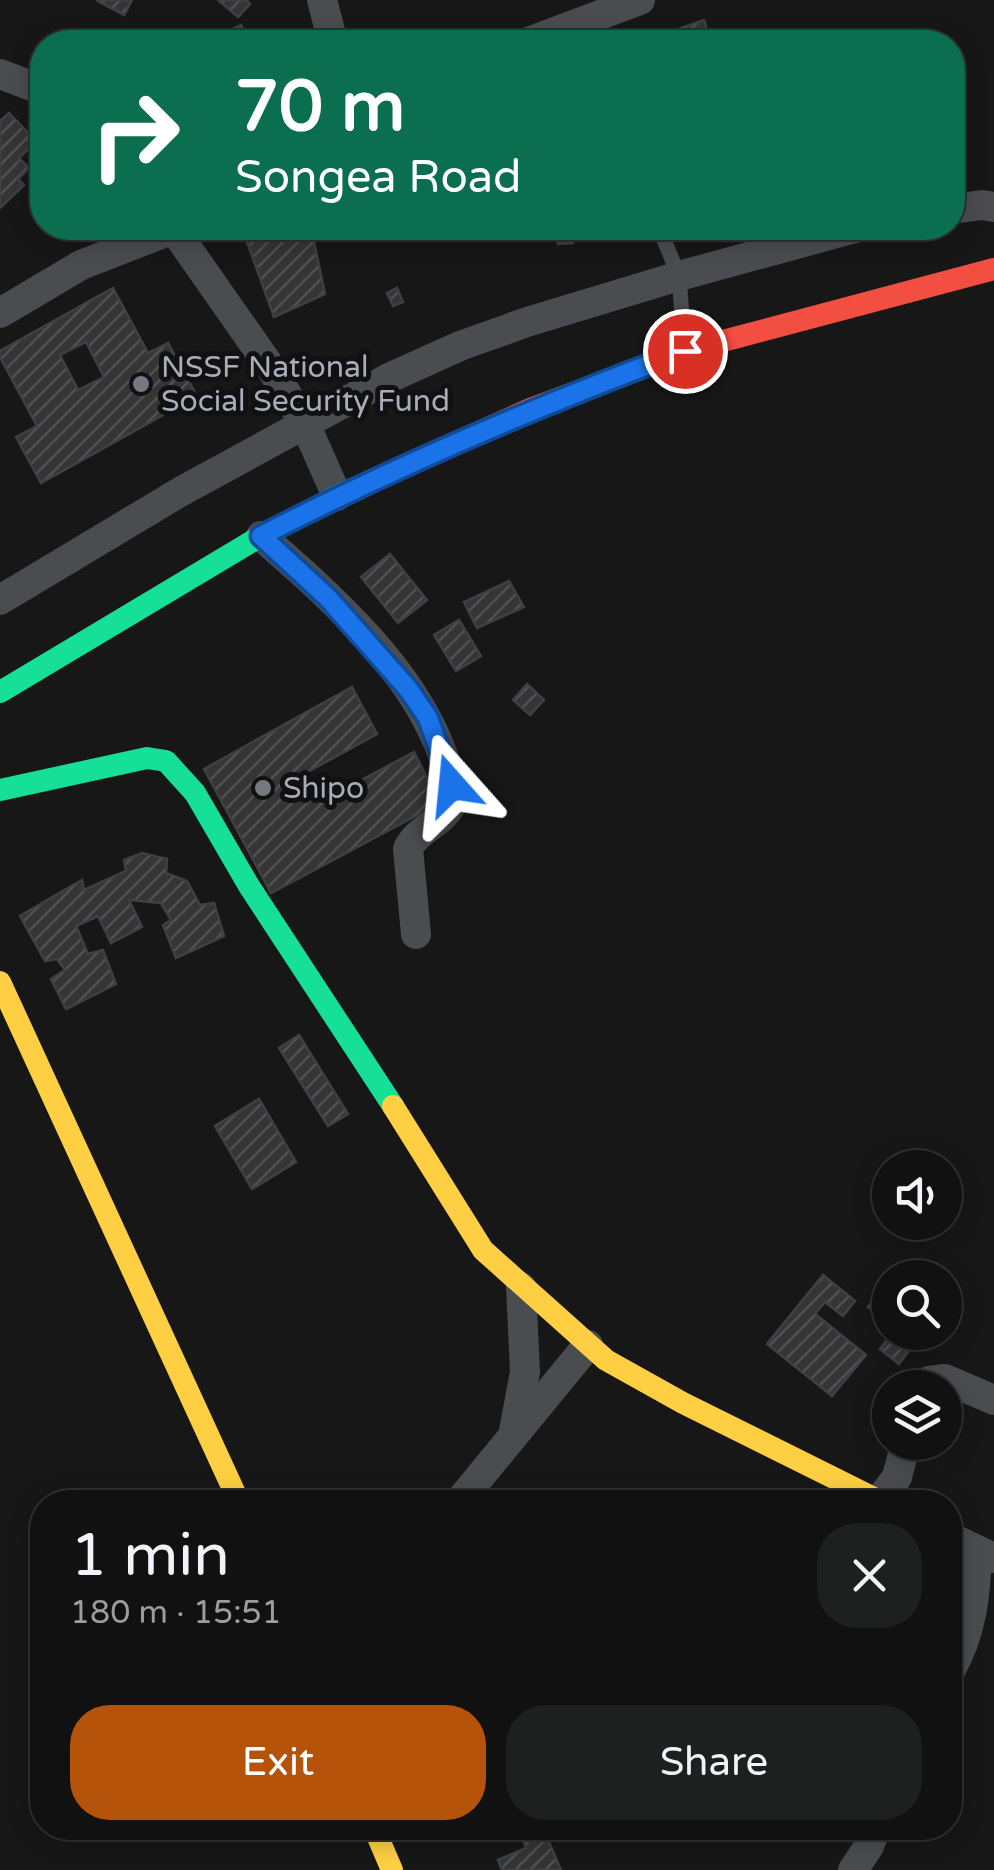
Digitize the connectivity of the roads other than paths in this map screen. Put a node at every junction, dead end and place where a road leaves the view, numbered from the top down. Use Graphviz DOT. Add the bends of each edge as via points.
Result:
graph roads {
  1 [pos="322,0"];
  2 [pos="640,0"];
  3 [pos="331,30"];
  4 [pos="560,30"];
  5 [pos="0,74"];
  6 [pos="30,85"];
  7 [pos="965,207"];
  8 [pos="994,207"];
  9 [pos="143,240"];
  10 [pos="182,240"];
  11 [pos="664,240"];
  12 [pos="811,240"];
  13 [pos="994,268"];
  14 [pos="679,276"];
  15 [pos="0,313"];
  16 [pos="685,351"];
  17 [pos="306,426"];
  18 [pos="337,496"];
  19 [pos="261,536"];
  20 [pos="0,600"];
  21 [pos="0,692"];
  22 [pos="0,790"];
  23 [pos="416,934"];
  24 [pos="0,982"];
  25 [pos="521,1287"];
  26 [pos="588,1345"];
  27 [pos="962,1386"];
  28 [pos="994,1400"];
  29 [pos="513,1434"];
  30 [pos="901,1460"];
  31 [pos="234,1490"];
  32 [pos="469,1490"];
  33 [pos="857,1490"];
  34 [pos="889,1490"];
  35 [pos="974,1548"];
  36 [pos="962,1650"];
  37 [pos="379,1840"];
  38 [pos="871,1840"];
  39 [pos="392,1870"];
  40 [pos="853,1870"];
  1 -- 3 [label="street"];
  2 -- 4 [label="street"];
  5 -- 6 [label="street"];
  7 -- 8 [label="street"];
  9 -- 15 [label="street" via="82,264"];
  10 -- 17 [label="street"];
  11 -- 14 [label="lane"];
  12 -- 14 [label="street"];
  13 -- 16 [label="main road"];
  14 -- 16 [label="lane"];
  14 -- 17 [label="street" via="460,346"];
  16 -- 18 [label="main road" via="530,409"];
  17 -- 18 [label="street"];
  17 -- 20 [label="street"];
  18 -- 19 [label="main road"];
  19 -- 21 [label="main road"];
  19 -- 23 [label="street" via="377,652 437,738 454,800 408,849"];
  22 -- 25 [label="main road" via="147,758 174,767 482,1250"];
  24 -- 31 [label="main road"];
  25 -- 26 [label="main road"];
  25 -- 29 [label="street" via="524,1372"];
  26 -- 29 [label="street"];
  26 -- 33 [label="main road" via="683,1403"];
  27 -- 28 [label="street"];
  29 -- 32 [label="street"];
  30 -- 34 [label="street"];
  35 -- 36 [label="street" via="973,1611"];
  37 -- 39 [label="main road"];
  38 -- 40 [label="street"];
}
